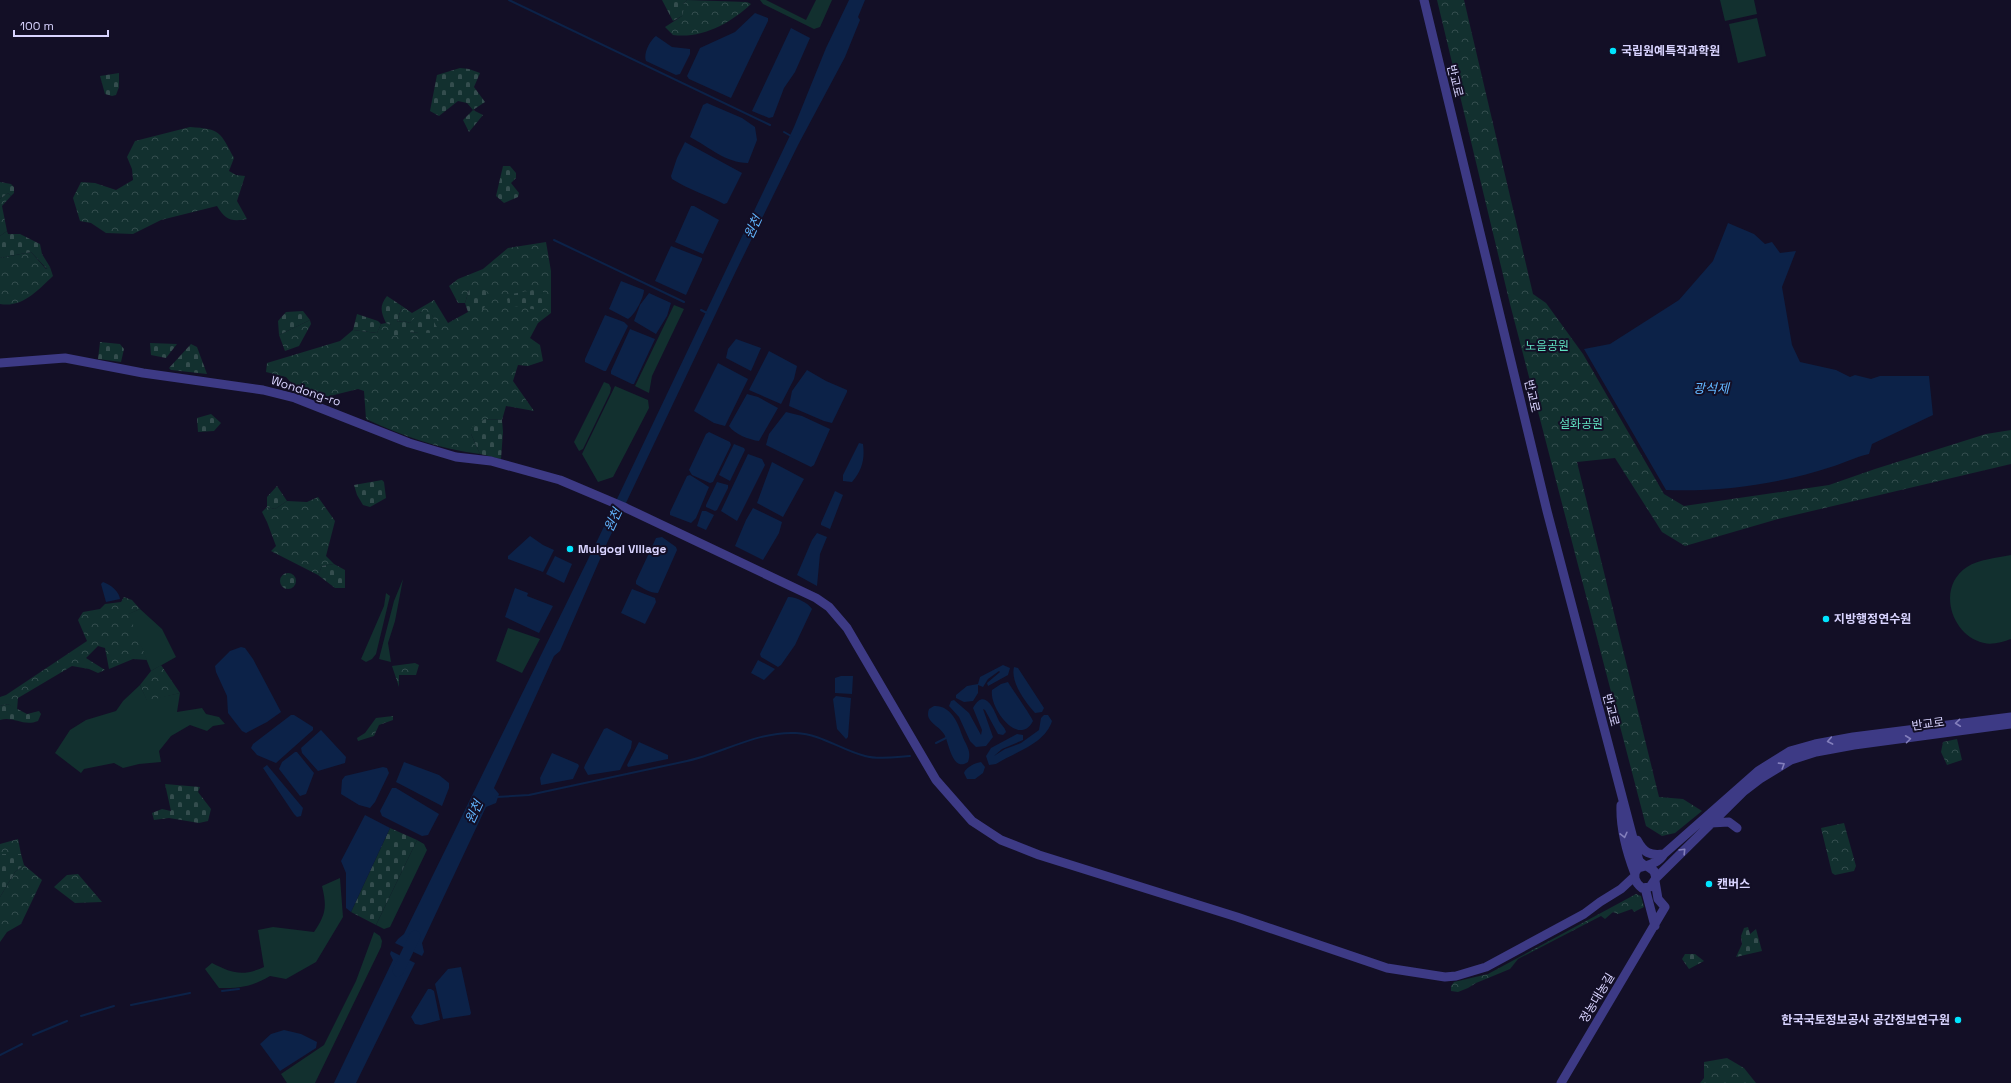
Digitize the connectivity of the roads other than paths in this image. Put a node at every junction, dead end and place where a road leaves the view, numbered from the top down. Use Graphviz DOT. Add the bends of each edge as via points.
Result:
graph roads {
  1 [pos="1424,0"];
  2 [pos="0,363"];
  3 [pos="2011,717"];
  4 [pos="2011,724"];
  5 [pos="1621,796"];
  6 [pos="1709,824"];
  7 [pos="1737,828"];
  8 [pos="1632,835"];
  9 [pos="1664,854"];
  10 [pos="1646,866"];
  11 [pos="1635,875"];
  12 [pos="1655,880"];
  13 [pos="1643,888"];
  14 [pos="1651,906"];
  15 [pos="1664,910"];
  16 [pos="1584,914"];
  17 [pos="1655,926"];
  18 [pos="1561,1083"];
  1 -- 5 [label="street, 반교로" via="1547,510"];
  2 -- 16 [label="street, Wondong-ro" via="65,358 143,373 262,390 295,398 410,443 560,480 626,508 816,598 829,607 847,628 936,780 972,821 1001,840 1039,855 1237,917 1387,968 1426,975 1456,976 1486,967"];
  3 -- 9 [label="street, 반교로, one-way" via="1902,730 1815,744 1790,752 1758,771"];
  6 -- 4 [label="street, 반교로, one-way" via="1760,779 1791,760 1854,745"];
  5 -- 8 [label="street, 반교로"];
  5 -- 11 [label="street, 반교로, one-way" via="1620,820"];
  6 -- 7 [label="street" via="1729,822"];
  12 -- 6 [label="street, 반교로, one-way"];
  8 -- 9 [label="street" via="1644,852"];
  8 -- 10 [label="street, 반교로" via="1639,861"];
  9 -- 10 [label="street, 반교로" via="1661,859"];
  10 -- 11 [label="street" via="1638,868"];
  10 -- 12 [label="street" via="1654,871"];
  11 -- 13 [label="street" via="1636,883"];
  11 -- 16 [label="street" via="1621,889"];
  12 -- 13 [label="street" via="1650,887"];
  12 -- 15 [label="street" via="1658,899"];
  13 -- 14 [label="street"];
  13 -- 16 [label="street" via="1635,888"];
  14 -- 15 [label="street"];
  14 -- 17 [label="street"];
  15 -- 17 [label="street, 정농대농길"];
  17 -- 18 [label="street, 정농대농길"];
}
